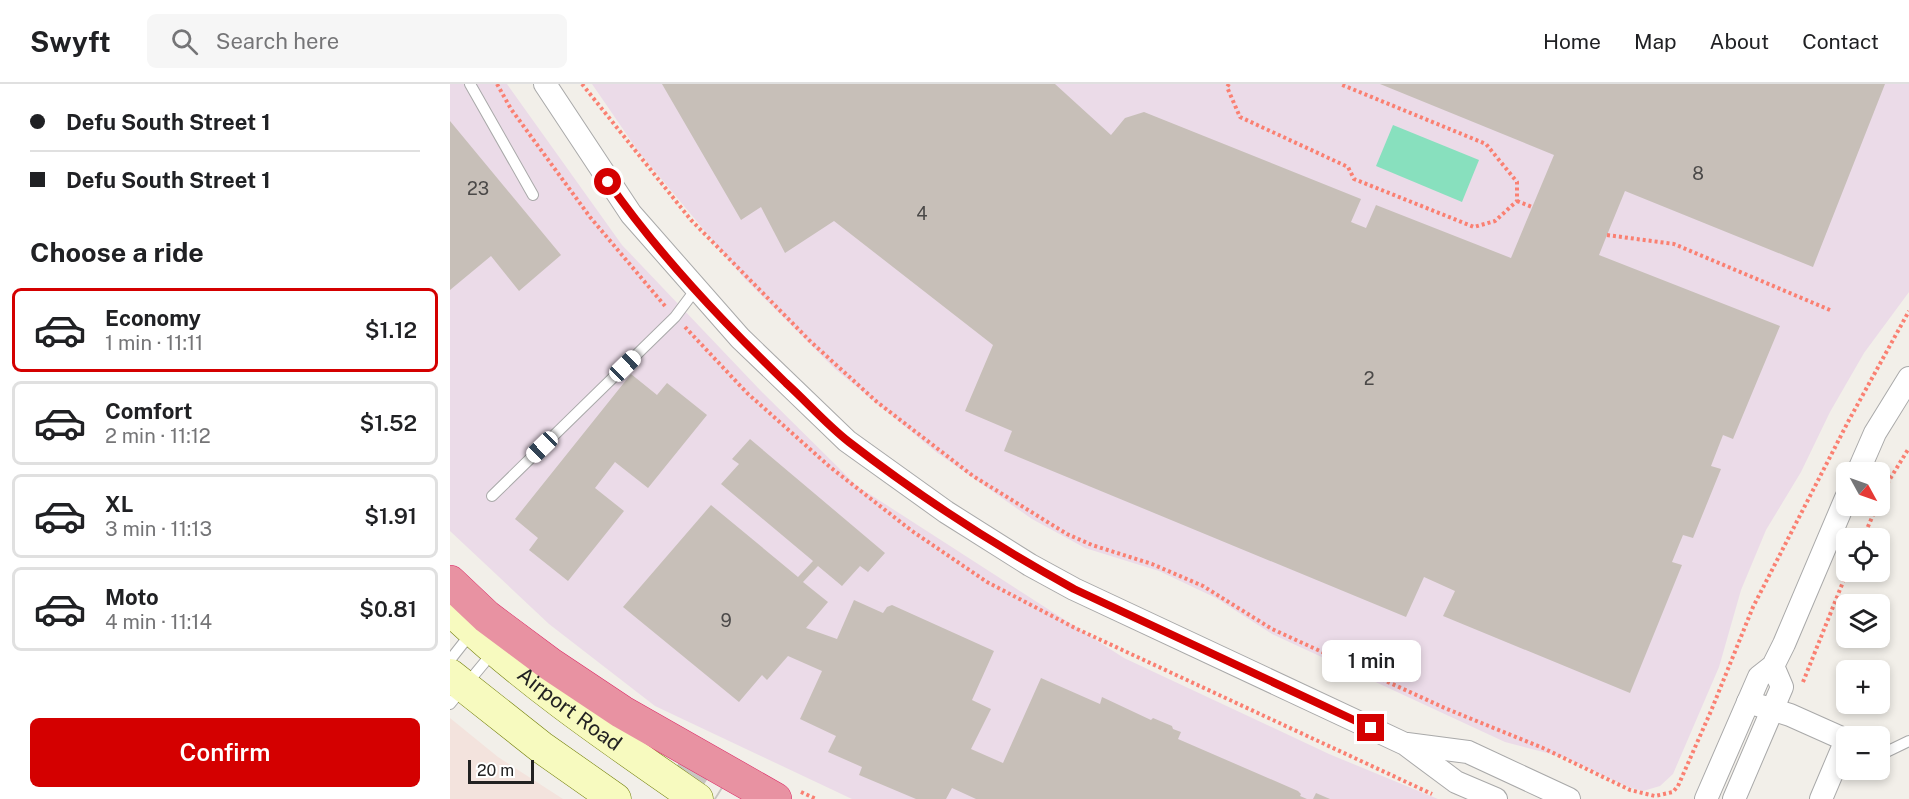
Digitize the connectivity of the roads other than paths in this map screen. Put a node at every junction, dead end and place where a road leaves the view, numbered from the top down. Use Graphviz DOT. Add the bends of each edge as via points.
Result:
graph roads {
  1 [pos="470,84"];
  2 [pos="544,84"];
  3 [pos="533,195"];
  4 [pos="696,290"];
  5 [pos="1909,378"];
  6 [pos="1862,462"];
  7 [pos="492,496"];
  8 [pos="1838,516"];
  9 [pos="450,582"];
  10 [pos="450,609"];
  11 [pos="484,640"];
  12 [pos="450,660"];
  13 [pos="1773,666"];
  14 [pos="455,689"];
  15 [pos="1748,702"];
  16 [pos="1772,710"];
  17 [pos="1836,736"];
  18 [pos="1909,741"];
  19 [pos="1406,744"];
  20 [pos="1890,750"];
  21 [pos="1709,793"];
  22 [pos="615,799"];
  23 [pos="697,799"];
  24 [pos="775,799"];
  25 [pos="1496,799"];
  26 [pos="1569,799"];
  27 [pos="1690,799"];
  28 [pos="1734,799"];
  1 -- 3 [label="lane"];
  2 -- 4 [label="street" via="631,214"];
  4 -- 7 [label="lane" via="675,317"];
  4 -- 19 [label="street" via="847,441 946,512 1074,589"];
  5 -- 6 [label="street"];
  8 -- 13 [label="street"];
  9 -- 24 [label="highway" via="487,617 550,664 604,700"];
  10 -- 11 [label="main road, Airport Road"];
  11 -- 12 [label="lane"];
  11 -- 14 [label="lane"];
  11 -- 23 [label="main road, Airport Road" via="610,739"];
  13 -- 15 [label="street" via="1759,677"];
  13 -- 16 [label="street" via="1782,687"];
  14 -- 22 [label="main road"];
  15 -- 16 [label="street"];
  15 -- 21 [label="street"];
  16 -- 17 [label="street"];
  16 -- 28 [label="street"];
  18 -- 20 [label="lane"];
  19 -- 25 [label="street" via="1456,782"];
  19 -- 26 [label="street" via="1468,753"];
  21 -- 27 [label="street"];
}
